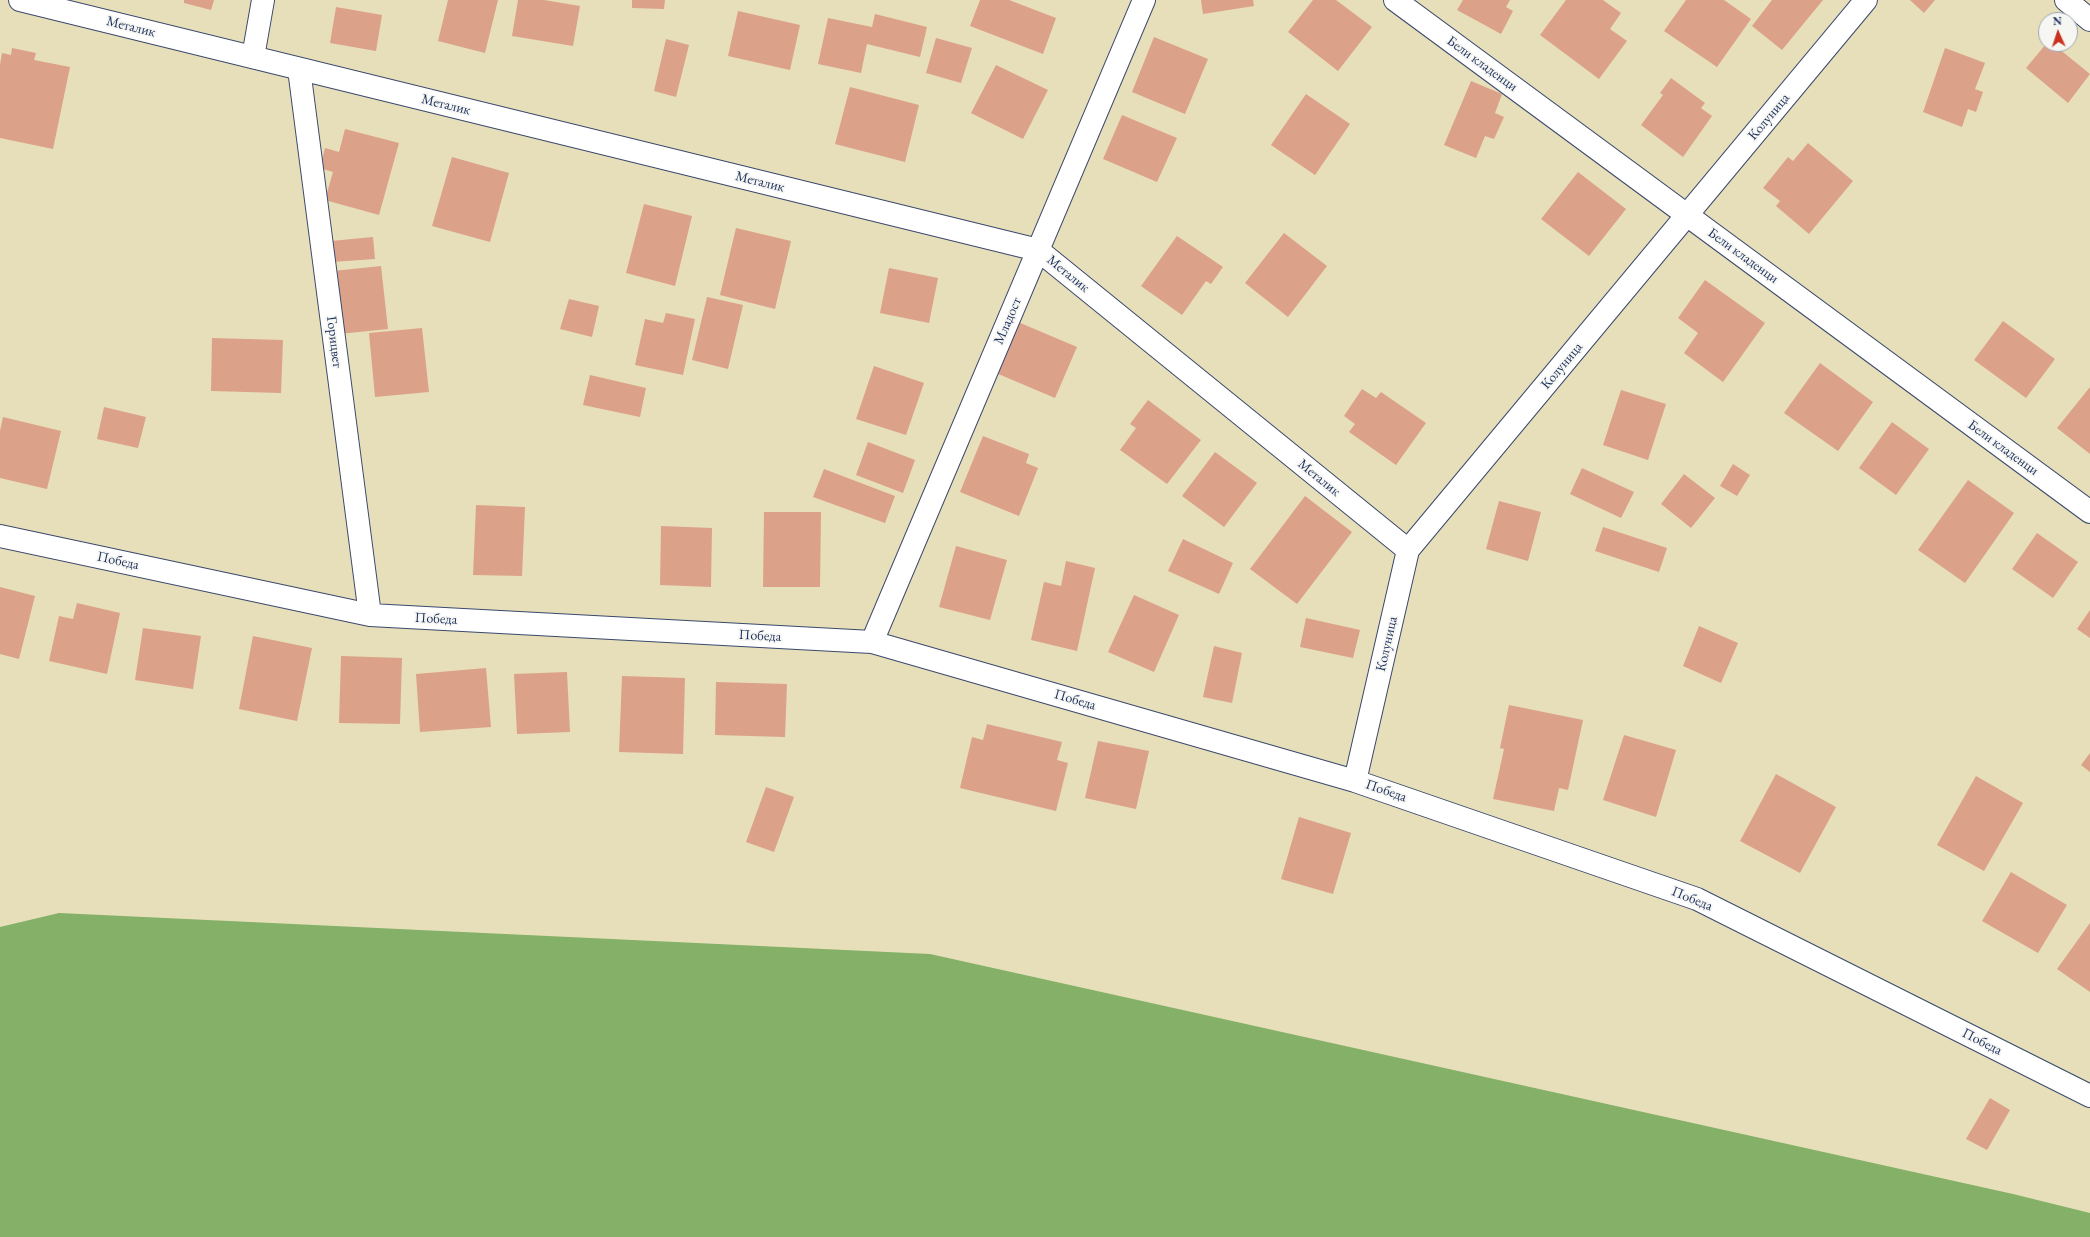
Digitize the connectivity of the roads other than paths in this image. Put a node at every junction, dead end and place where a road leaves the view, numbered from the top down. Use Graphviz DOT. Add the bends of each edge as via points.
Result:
graph roads {
  1 [pos="20,0"];
  2 [pos="263,0"];
  3 [pos="1144,0"];
  4 [pos="1395,0"];
  5 [pos="1866,0"];
  6 [pos="2066,0"];
  7 [pos="2090,20"];
  8 [pos="253,57"];
  9 [pos="299,69"];
  10 [pos="1687,215"];
  11 [pos="1038,250"];
  12 [pos="2090,512"];
  13 [pos="0,536"];
  14 [pos="1408,550"];
  15 [pos="370,615"];
  16 [pos="872,642"];
  17 [pos="1355,780"];
  18 [pos="2090,1096"];
  1 -- 8 [label="street, Металик"];
  2 -- 8 [label="street"];
  3 -- 11 [label="street, Младост"];
  4 -- 10 [label="street, Бели кладенци"];
  5 -- 10 [label="street, Колуница"];
  6 -- 7 [label="street"];
  8 -- 9 [label="street, Металик"];
  9 -- 11 [label="street, Металик"];
  9 -- 15 [label="street, Горицвет"];
  10 -- 12 [label="street, Бели кладенци"];
  10 -- 14 [label="street, Колуница"];
  11 -- 14 [label="street, Металик"];
  11 -- 16 [label="street, Младост"];
  13 -- 15 [label="street, Победа"];
  14 -- 17 [label="street, Колуница"];
  15 -- 16 [label="street, Победа"];
  16 -- 17 [label="street, Победа"];
  17 -- 18 [label="street, Победа" via="1697,899"];
}
